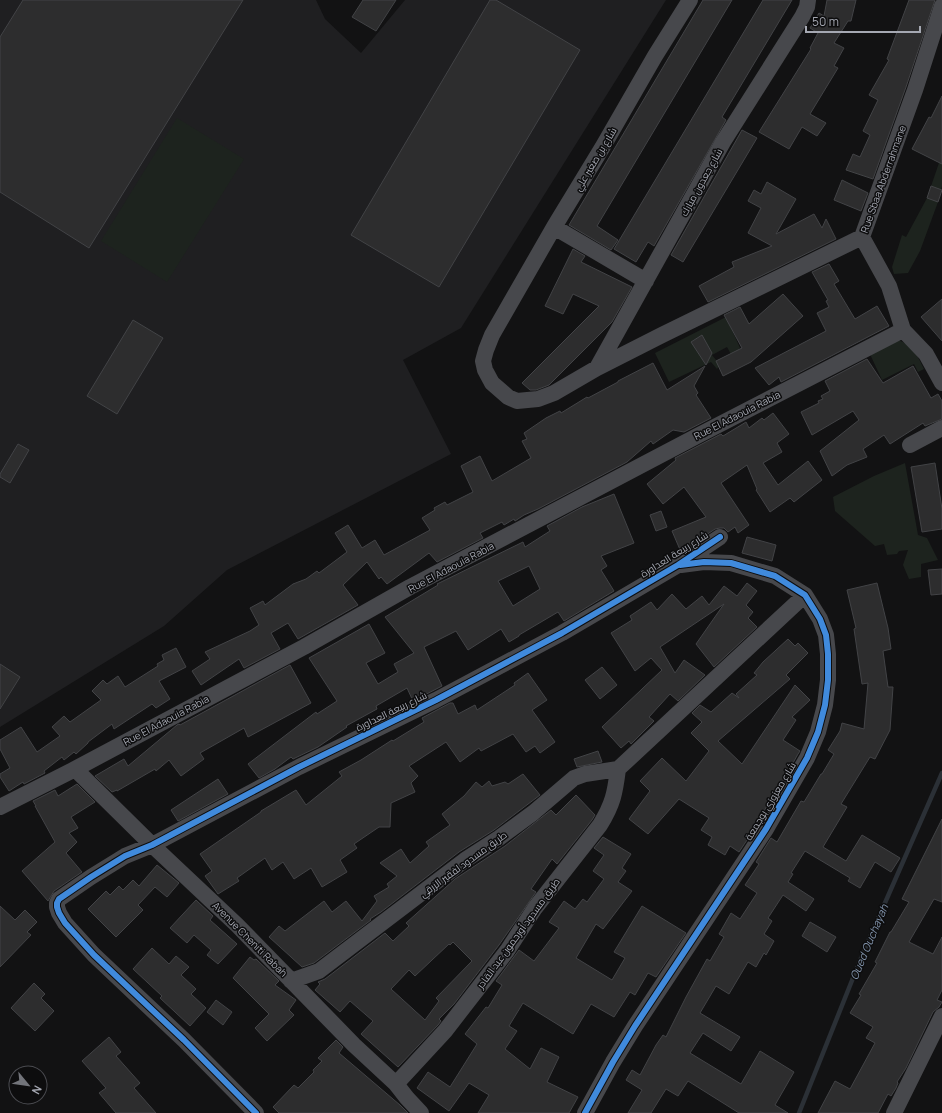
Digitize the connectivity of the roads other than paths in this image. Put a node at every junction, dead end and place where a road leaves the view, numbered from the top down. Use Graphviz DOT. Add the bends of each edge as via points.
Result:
graph roads {
  1 [pos="690,0"];
  2 [pos="808,0"];
  3 [pos="942,6"];
  4 [pos="554,227"];
  5 [pos="862,238"];
  6 [pos="646,282"];
  7 [pos="903,330"];
  8 [pos="597,368"];
  9 [pos="942,383"];
  10 [pos="942,428"];
  11 [pos="910,445"];
  12 [pos="720,537"];
  13 [pos="678,565"];
  14 [pos="805,595"];
  15 [pos="75,769"];
  16 [pos="618,769"];
  17 [pos="0,807"];
  18 [pos="152,845"];
  19 [pos="291,981"];
  20 [pos="942,1016"];
  21 [pos="396,1084"];
  22 [pos="256,1113"];
  23 [pos="421,1113"];
  24 [pos="585,1113"];
  25 [pos="894,1113"];
  1 -- 4 [label="street, شارع بن صغير علي"];
  2 -- 6 [label="street, شارع جعدون مبارك" via="802,18 723,142"];
  3 -- 5 [label="street, Rue Sbaa Abderrahmane"];
  4 -- 6 [label="street"];
  4 -- 8 [label="street, شارع بن صغير علي" via="492,335 483,361 485,370 492,383 508,397 517,401 527,401 554,393"];
  5 -- 7 [label="street, Rue Sbaa Abderrahmane" via="889,286"];
  5 -- 8 [label="street, شارع بن صغير علي"];
  6 -- 8 [label="street, شارع جعدون مبارك"];
  7 -- 9 [label="street, Rue Sbaa Abderrahmane" via="926,354"];
  7 -- 15 [label="street, Rue El Adaouia Rabia" via="410,587 304,647"];
  10 -- 11 [label="street"];
  12 -- 13 [label="street, شارع ربيعة العداورة"];
  13 -- 14 [label="street, شارع معزوزي بوجمعة" via="704,562 731,563 775,576"];
  13 -- 18 [label="street, شارع ربيعة العداورة" via="562,633"];
  14 -- 16 [label="street"];
  14 -- 24 [label="street, شارع معزوزي بوجمعة" via="820,619 826,635 828,654 825,705 818,732 807,758 766,829 631,1032"];
  15 -- 17 [label="street, Rue El Adaouia Rabia"];
  15 -- 18 [label="street, Avenue Cheniti Rabah"];
  16 -- 19 [label="street, طريق مسدود لفقير الزرقي" via="574,778 500,838 465,860 319,971"];
  16 -- 21 [label="street, طريق مسدود أورحمون عبد القادر" via="613,799 600,825 535,908 507,951 445,1031"];
  18 -- 19 [label="street, Avenue Cheniti Rabah" via="237,924"];
  18 -- 22 [label="street, شارع ربيعة العداورة" via="125,856 67,893 57,903 59,913 94,954"];
  19 -- 21 [label="street, Avenue Cheniti Rabah"];
  20 -- 25 [label="street"];
  21 -- 23 [label="street, Avenue Cheniti Rabah"];
}
